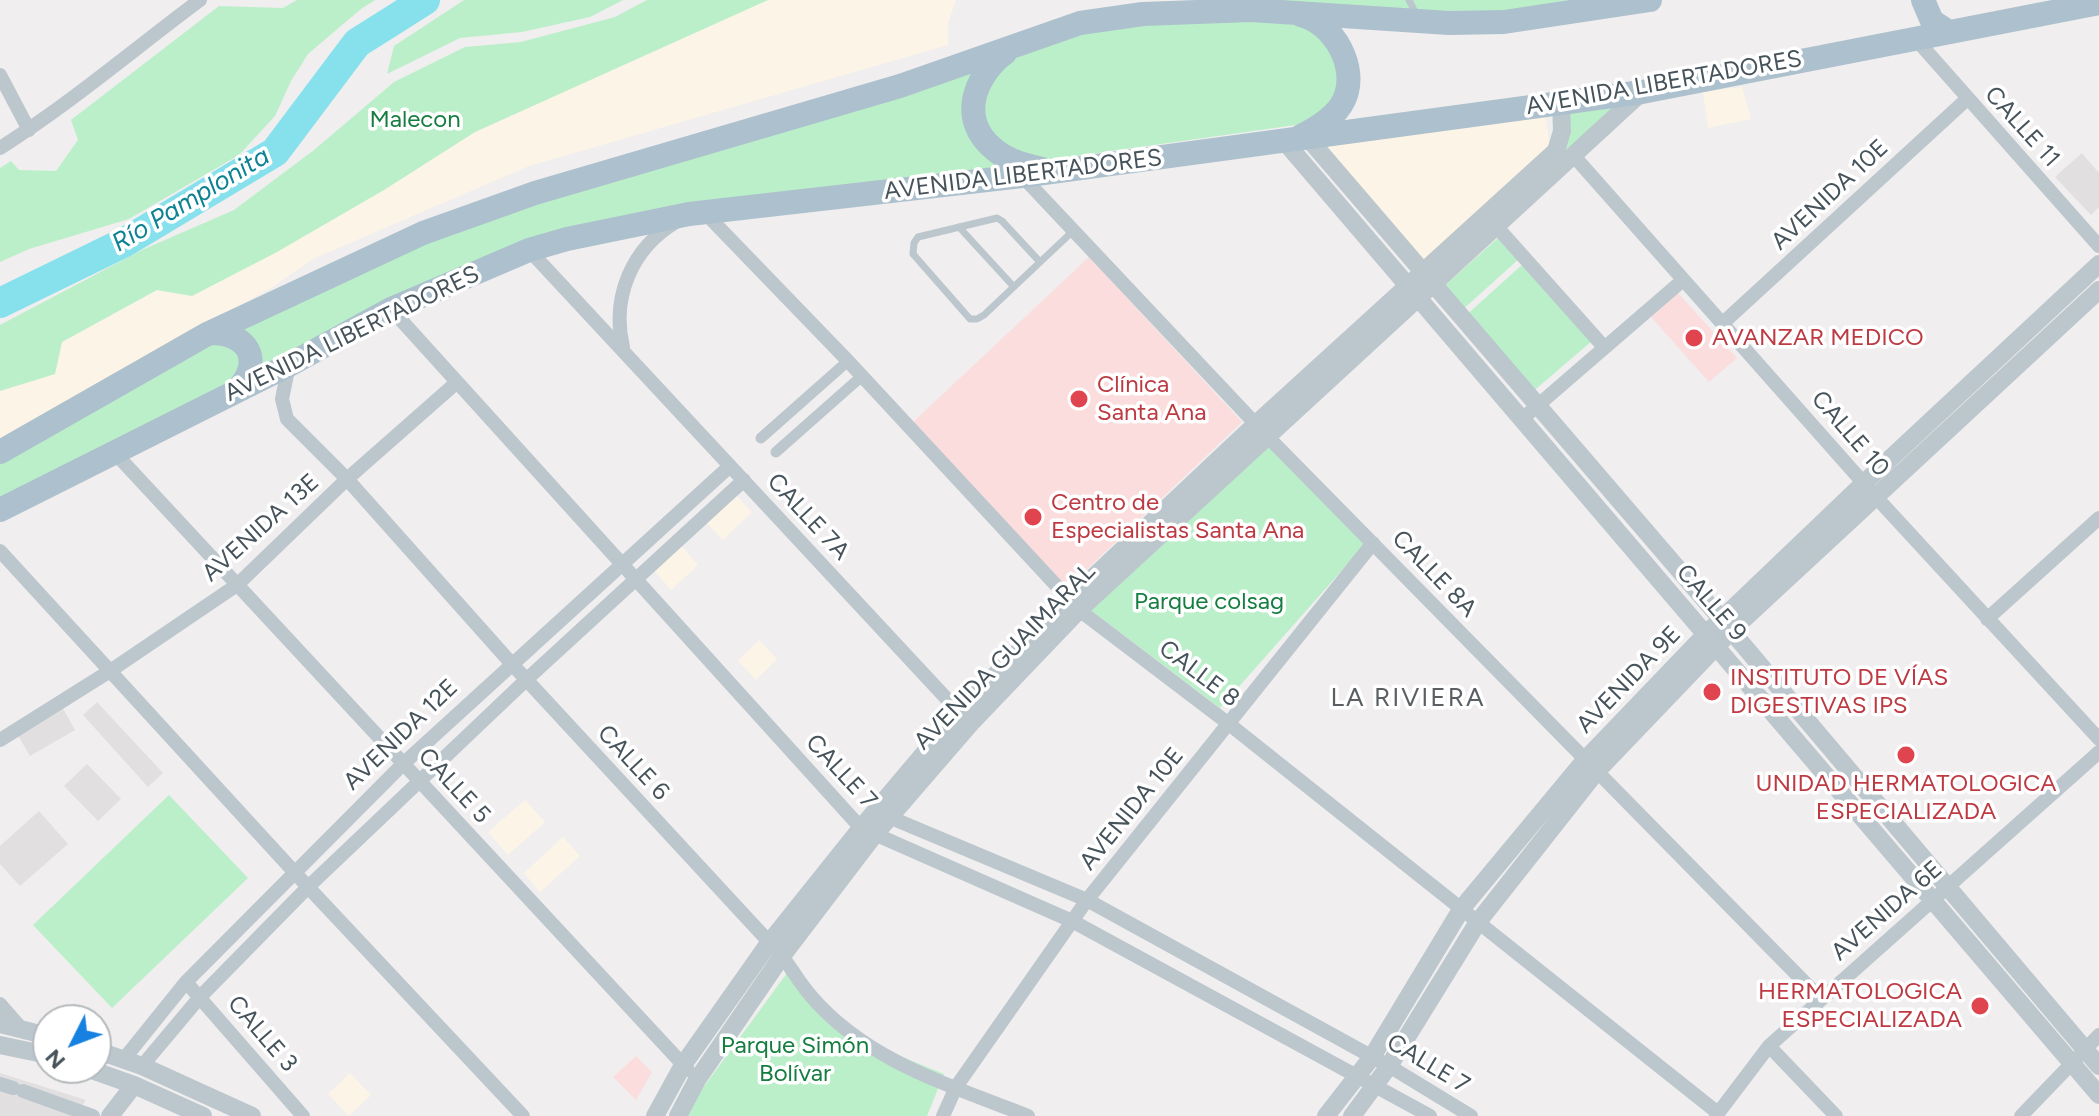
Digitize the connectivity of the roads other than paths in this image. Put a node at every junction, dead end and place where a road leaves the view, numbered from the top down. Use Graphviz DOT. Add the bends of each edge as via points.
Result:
graph roads {
  1 [pos="200,0"];
  2 [pos="1650,0"];
  3 [pos="1923,0"];
  4 [pos="2099,3"];
  5 [pos="1278,8"];
  6 [pos="1414,10"];
  7 [pos="1949,32"];
  8 [pos="1914,37"];
  9 [pos="1014,47"];
  10 [pos="0,75"];
  11 [pos="1642,92"];
  12 [pos="1967,99"];
  13 [pos="1561,103"];
  14 [pos="29,130"];
  15 [pos="1295,140"];
  16 [pos="0,148"];
  17 [pos="1573,155"];
  18 [pos="1057,172"];
  19 [pos="1022,176"];
  20 [pos="697,213"];
  21 [pos="1496,226"];
  22 [pos="959,227"];
  23 [pos="1073,231"];
  24 [pos="2099,246"];
  25 [pos="529,250"];
  26 [pos="1040,262"];
  27 [pos="2099,264"];
  28 [pos="1428,278"];
  29 [pos="1683,280"];
  30 [pos="1014,287"];
  31 [pos="2099,290"];
  32 [pos="1413,292"];
  33 [pos="391,309"];
  34 [pos="1723,323"];
  35 [pos="209,333"];
  36 [pos="1604,347"];
  37 [pos="624,351"];
  38 [pos="848,361"];
  39 [pos="289,365"];
  40 [pos="862,376"];
  41 [pos="456,383"];
  42 [pos="237,390"];
  43 [pos="1538,405"];
  44 [pos="1522,419"];
  45 [pos="1261,430"];
  46 [pos="761,438"];
  47 [pos="0,452"];
  48 [pos="114,452"];
  49 [pos="776,452"];
  50 [pos="730,466"];
  51 [pos="347,479"];
  52 [pos="744,480"];
  53 [pos="1869,489"];
  54 [pos="0,510"];
  55 [pos="2099,518"];
  56 [pos="1373,543"];
  57 [pos="0,551"];
  58 [pos="622,564"];
  59 [pos="637,580"];
  60 [pos="237,585"];
  61 [pos="1074,605"];
  62 [pos="1987,619"];
  63 [pos="1726,625"];
  64 [pos="1711,640"];
  65 [pos="511,663"];
  66 [pos="110,671"];
  67 [pos="526,680"];
  68 [pos="1799,711"];
  69 [pos="959,712"];
  70 [pos="1229,724"];
  71 [pos="1783,725"];
  72 [pos="2099,739"];
  73 [pos="0,740"];
  74 [pos="2099,752"];
  75 [pos="403,764"];
  76 [pos="1591,766"];
  77 [pos="420,782"];
  78 [pos="889,817"];
  79 [pos="868,831"];
  80 [pos="294,871"];
  81 [pos="308,887"];
  82 [pos="1948,888"];
  83 [pos="1087,900"];
  84 [pos="1933,901"];
  85 [pos="1462,908"];
  86 [pos="1072,921"];
  87 [pos="1478,922"];
  88 [pos="776,950"];
  89 [pos="186,982"];
  90 [pos="200,997"];
  91 [pos="1820,998"];
  92 [pos="0,1004"];
  93 [pos="0,1024"];
  94 [pos="21,1028"];
  95 [pos="32,1031"];
  96 [pos="2099,1035"];
  97 [pos="0,1045"];
  98 [pos="1769,1046"];
  99 [pos="2085,1049"];
  100 [pos="32,1052"];
  101 [pos="112,1055"];
  102 [pos="1381,1061"];
  103 [pos="133,1062"];
  104 [pos="2071,1063"];
  105 [pos="683,1065"];
  106 [pos="2099,1066"];
  107 [pos="1358,1076"];
  108 [pos="112,1077"];
  109 [pos="697,1080"];
  110 [pos="134,1085"];
  111 [pos="1375,1085"];
  112 [pos="956,1087"];
  113 [pos="12,1088"];
  114 [pos="2099,1095"];
  115 [pos="1717,1115"];
  116 [pos="93,1116"];
  117 [pos="110,1116"];
  118 [pos="203,1116"];
  119 [pos="252,1116"];
  120 [pos="303,1116"];
  121 [pos="523,1116"];
  122 [pos="655,1116"];
  123 [pos="678,1116"];
  124 [pos="943,1116"];
  125 [pos="1028,1116"];
  126 [pos="1326,1116"];
  127 [pos="1352,1116"];
  128 [pos="1430,1116"];
  129 [pos="1471,1116"];
  130 [pos="1836,1116"];
  131 [pos="2021,1116"];
  1 -- 14 [label="street"];
  2 -- 6 [label="main road" via="1504,22"];
  3 -- 7 [label="main road" via="1932,21"];
  4 -- 7 [label="main road, AVENIDA LIBERTADORES"];
  5 -- 6 [label="main road"];
  5 -- 9 [label="main road" via="1143,14 1080,23"];
  5 -- 15 [label="main road" via="1326,28 1348,71 1345,99 1317,129"];
  7 -- 8 [label="main road, AVENIDA LIBERTADORES"];
  8 -- 11 [label="main road, AVENIDA LIBERTADORES"];
  8 -- 12 [label="street, CALLE 11"];
  9 -- 18 [label="main road" via="979,79 974,117 980,134 1004,157"];
  9 -- 35 [label="main road" via="885,91 535,193 423,233"];
  10 -- 14 [label="street"];
  11 -- 13 [label="main road, AVENIDA LIBERTADORES"];
  11 -- 17 [label="street, AVENIDA GUAIMARAL"];
  12 -- 24 [label="street, CALLE 11"];
  12 -- 34 [label="street, AVENIDA 10E"];
  13 -- 15 [label="main road, AVENIDA LIBERTADORES"];
  13 -- 28 [label="street, AVENIDA GUAIMARAL" via="1556,151"];
  14 -- 16 [label="street"];
  15 -- 18 [label="main road, AVENIDA LIBERTADORES"];
  15 -- 28 [label="street, CALLE 9"];
  15 -- 32 [label="street, CALLE 9"];
  17 -- 21 [label="street, AVENIDA GUAIMARAL"];
  17 -- 29 [label="street, CALLE 10"];
  18 -- 19 [label="main road, AVENIDA LIBERTADORES"];
  19 -- 20 [label="main road, AVENIDA LIBERTADORES"];
  19 -- 23 [label="street, CALLE 8A"];
  20 -- 25 [label="main road, AVENIDA LIBERTADORES"];
  20 -- 37 [label="street" via="661,231 636,258 621,293 618,329"];
  20 -- 38 [label="street, CALLE 8"];
  21 -- 28 [label="street, AVENIDA GUAIMARAL"];
  21 -- 36 [label="street"];
  22 -- 26 [label="lane" via="997,218"];
  22 -- 30 [label="lane"];
  22 -- 30 [label="lane" via="918,237 913,254 970,319 984,315"];
  23 -- 26 [label="lane"];
  23 -- 45 [label="street, CALLE 8A"];
  25 -- 33 [label="main road, AVENIDA LIBERTADORES"];
  25 -- 37 [label="street, CALLE 7A"];
  26 -- 30 [label="lane"];
  27 -- 53 [label="street, AVENIDA 9E"];
  28 -- 32 [label="street, AVENIDA GUAIMARAL"];
  28 -- 43 [label="street, CALLE 9"];
  29 -- 34 [label="street, CALLE 10"];
  29 -- 36 [label="street"];
  31 -- 53 [label="street, AVENIDA 9E"];
  32 -- 44 [label="street, CALLE 9"];
  32 -- 45 [label="street, AVENIDA GUAIMARAL"];
  33 -- 39 [label="main road, AVENIDA LIBERTADORES"];
  33 -- 41 [label="street, CALLE 7"];
  34 -- 53 [label="street, CALLE 10"];
  35 -- 42 [label="main road" via="235,337 246,346 252,362 248,378"];
  35 -- 47 [label="main road"];
  36 -- 43 [label="street"];
  37 -- 50 [label="street, CALLE 7A"];
  38 -- 40 [label="street, CALLE 8"];
  38 -- 46 [label="street"];
  39 -- 42 [label="main road, AVENIDA LIBERTADORES"];
  39 -- 51 [label="street, CALLE 6" via="282,399 287,419"];
  40 -- 49 [label="street"];
  40 -- 61 [label="street, CALLE 8"];
  41 -- 51 [label="street, AVENIDA 13E"];
  41 -- 58 [label="street, CALLE 7"];
  42 -- 48 [label="main road, AVENIDA LIBERTADORES"];
  43 -- 44 [label="street"];
  43 -- 63 [label="street, CALLE 9"];
  44 -- 64 [label="street, CALLE 9"];
  45 -- 56 [label="street, CALLE 8A"];
  45 -- 61 [label="street, AVENIDA GUAIMARAL"];
  48 -- 54 [label="main road, AVENIDA LIBERTADORES"];
  48 -- 60 [label="street, CALLE 5"];
  50 -- 52 [label="street, CALLE 7A"];
  50 -- 58 [label="street, AVENIDA 12E"];
  51 -- 60 [label="street, AVENIDA 13E"];
  51 -- 65 [label="street, CALLE 6"];
  52 -- 59 [label="street, AVENIDA 12E"];
  52 -- 69 [label="street, CALLE 7A"];
  53 -- 62 [label="street, CALLE 10"];
  53 -- 63 [label="street, AVENIDA 9E"];
  55 -- 62 [label="street"];
  56 -- 70 [label="street, AVENIDA 10E"];
  56 -- 76 [label="street, CALLE 8A"];
  57 -- 66 [label="street"];
  58 -- 59 [label="street, CALLE 7"];
  58 -- 65 [label="street, AVENIDA 12E"];
  59 -- 67 [label="street, AVENIDA 12E"];
  59 -- 79 [label="street, CALLE 7"];
  60 -- 66 [label="street, AVENIDA 13E"];
  60 -- 75 [label="street, CALLE 5"];
  61 -- 69 [label="street, AVENIDA GUAIMARAL"];
  61 -- 70 [label="street, CALLE 8"];
  61 -- 78 [label="street, AVENIDA GUAIMARAL"];
  62 -- 72 [label="street, CALLE 10"];
  63 -- 64 [label="street, AVENIDA 9E"];
  63 -- 68 [label="street, CALLE 9"];
  64 -- 71 [label="street, CALLE 9"];
  64 -- 76 [label="street, AVENIDA 9E"];
  65 -- 67 [label="street, CALLE 6"];
  65 -- 75 [label="street, AVENIDA 12E"];
  66 -- 73 [label="street, AVENIDA 13E"];
  66 -- 80 [label="street"];
  67 -- 77 [label="street, AVENIDA 12E"];
  67 -- 88 [label="street, CALLE 6"];
  68 -- 71 [label="street"];
  68 -- 82 [label="street, CALLE 9"];
  69 -- 79 [label="street, AVENIDA GUAIMARAL"];
  70 -- 83 [label="street, AVENIDA 10E"];
  70 -- 85 [label="street, CALLE 8"];
  71 -- 84 [label="street, CALLE 9"];
  74 -- 82 [label="street, AVENIDA 6E"];
  75 -- 77 [label="street, CALLE 5"];
  75 -- 80 [label="street, AVENIDA 12E"];
  76 -- 85 [label="street, AVENIDA 9E"];
  76 -- 87 [label="street, AVENIDA 9E"];
  76 -- 91 [label="street, CALLE 8A"];
  77 -- 81 [label="street, AVENIDA 12E"];
  77 -- 105 [label="street, CALLE 5"];
  78 -- 79 [label="street, AVENIDA GUAIMARAL"];
  78 -- 83 [label="street, CALLE 7"];
  79 -- 86 [label="street, CALLE 7"];
  79 -- 88 [label="street, AVENIDA GUAIMARAL"];
  80 -- 81 [label="street"];
  80 -- 89 [label="street, AVENIDA 12E"];
  81 -- 90 [label="street, AVENIDA 12E"];
  81 -- 121 [label="street"];
  82 -- 84 [label="street, AVENIDA 6E"];
  82 -- 99 [label="street, CALLE 9"];
  83 -- 86 [label="street, AVENIDA 10E"];
  83 -- 102 [label="street, CALLE 7"];
  84 -- 91 [label="street, AVENIDA 6E"];
  84 -- 104 [label="street, CALLE 9"];
  85 -- 87 [label="street, CALLE 8"];
  85 -- 102 [label="street, AVENIDA 9E"];
  86 -- 107 [label="street, CALLE 7"];
  86 -- 112 [label="street, AVENIDA 10E"];
  87 -- 102 [label="street, AVENIDA 9E"];
  87 -- 115 [label="street, CALLE 8"];
  88 -- 105 [label="street, AVENIDA GUAIMARAL"];
  88 -- 109 [label="street, AVENIDA GUAIMARAL"];
  88 -- 112 [label="street, CALLE 6" via="811,997 851,1033 898,1064"];
  89 -- 90 [label="street, CALLE 3"];
  89 -- 103 [label="street, AVENIDA 12E"];
  90 -- 103 [label="street, AVENIDA 12E"];
  90 -- 120 [label="street, CALLE 3"];
  91 -- 98 [label="street, AVENIDA 6E"];
  92 -- 94 [label="street"];
  93 -- 94 [label="street"];
  94 -- 95 [label="street"];
  96 -- 99 [label="street"];
  97 -- 100 [label="street"];
  98 -- 115 [label="street, AVENIDA 6E"];
  98 -- 130 [label="street"];
  99 -- 104 [label="street"];
  99 -- 106 [label="street, CALLE 9"];
  101 -- 103 [label="street"];
  102 -- 107 [label="street, AVENIDA 9E"];
  102 -- 111 [label="street, AVENIDA 9E"];
  102 -- 129 [label="street, CALLE 7"];
  103 -- 119 [label="street"];
  104 -- 114 [label="street, CALLE 9"];
  104 -- 131 [label="street"];
  105 -- 109 [label="street, CALLE 5"];
  105 -- 122 [label="street, AVENIDA GUAIMARAL"];
  107 -- 111 [label="street, CALLE 7"];
  107 -- 126 [label="street, AVENIDA 9E"];
  108 -- 110 [label="street"];
  109 -- 123 [label="street, AVENIDA GUAIMARAL"];
  110 -- 117 [label="street"];
  110 -- 118 [label="street"];
  111 -- 127 [label="street, AVENIDA 9E"];
  111 -- 128 [label="street, CALLE 7"];
  112 -- 124 [label="street, AVENIDA 10E"];
  112 -- 125 [label="street, CALLE 6"];
  113 -- 116 [label="street"];
}
